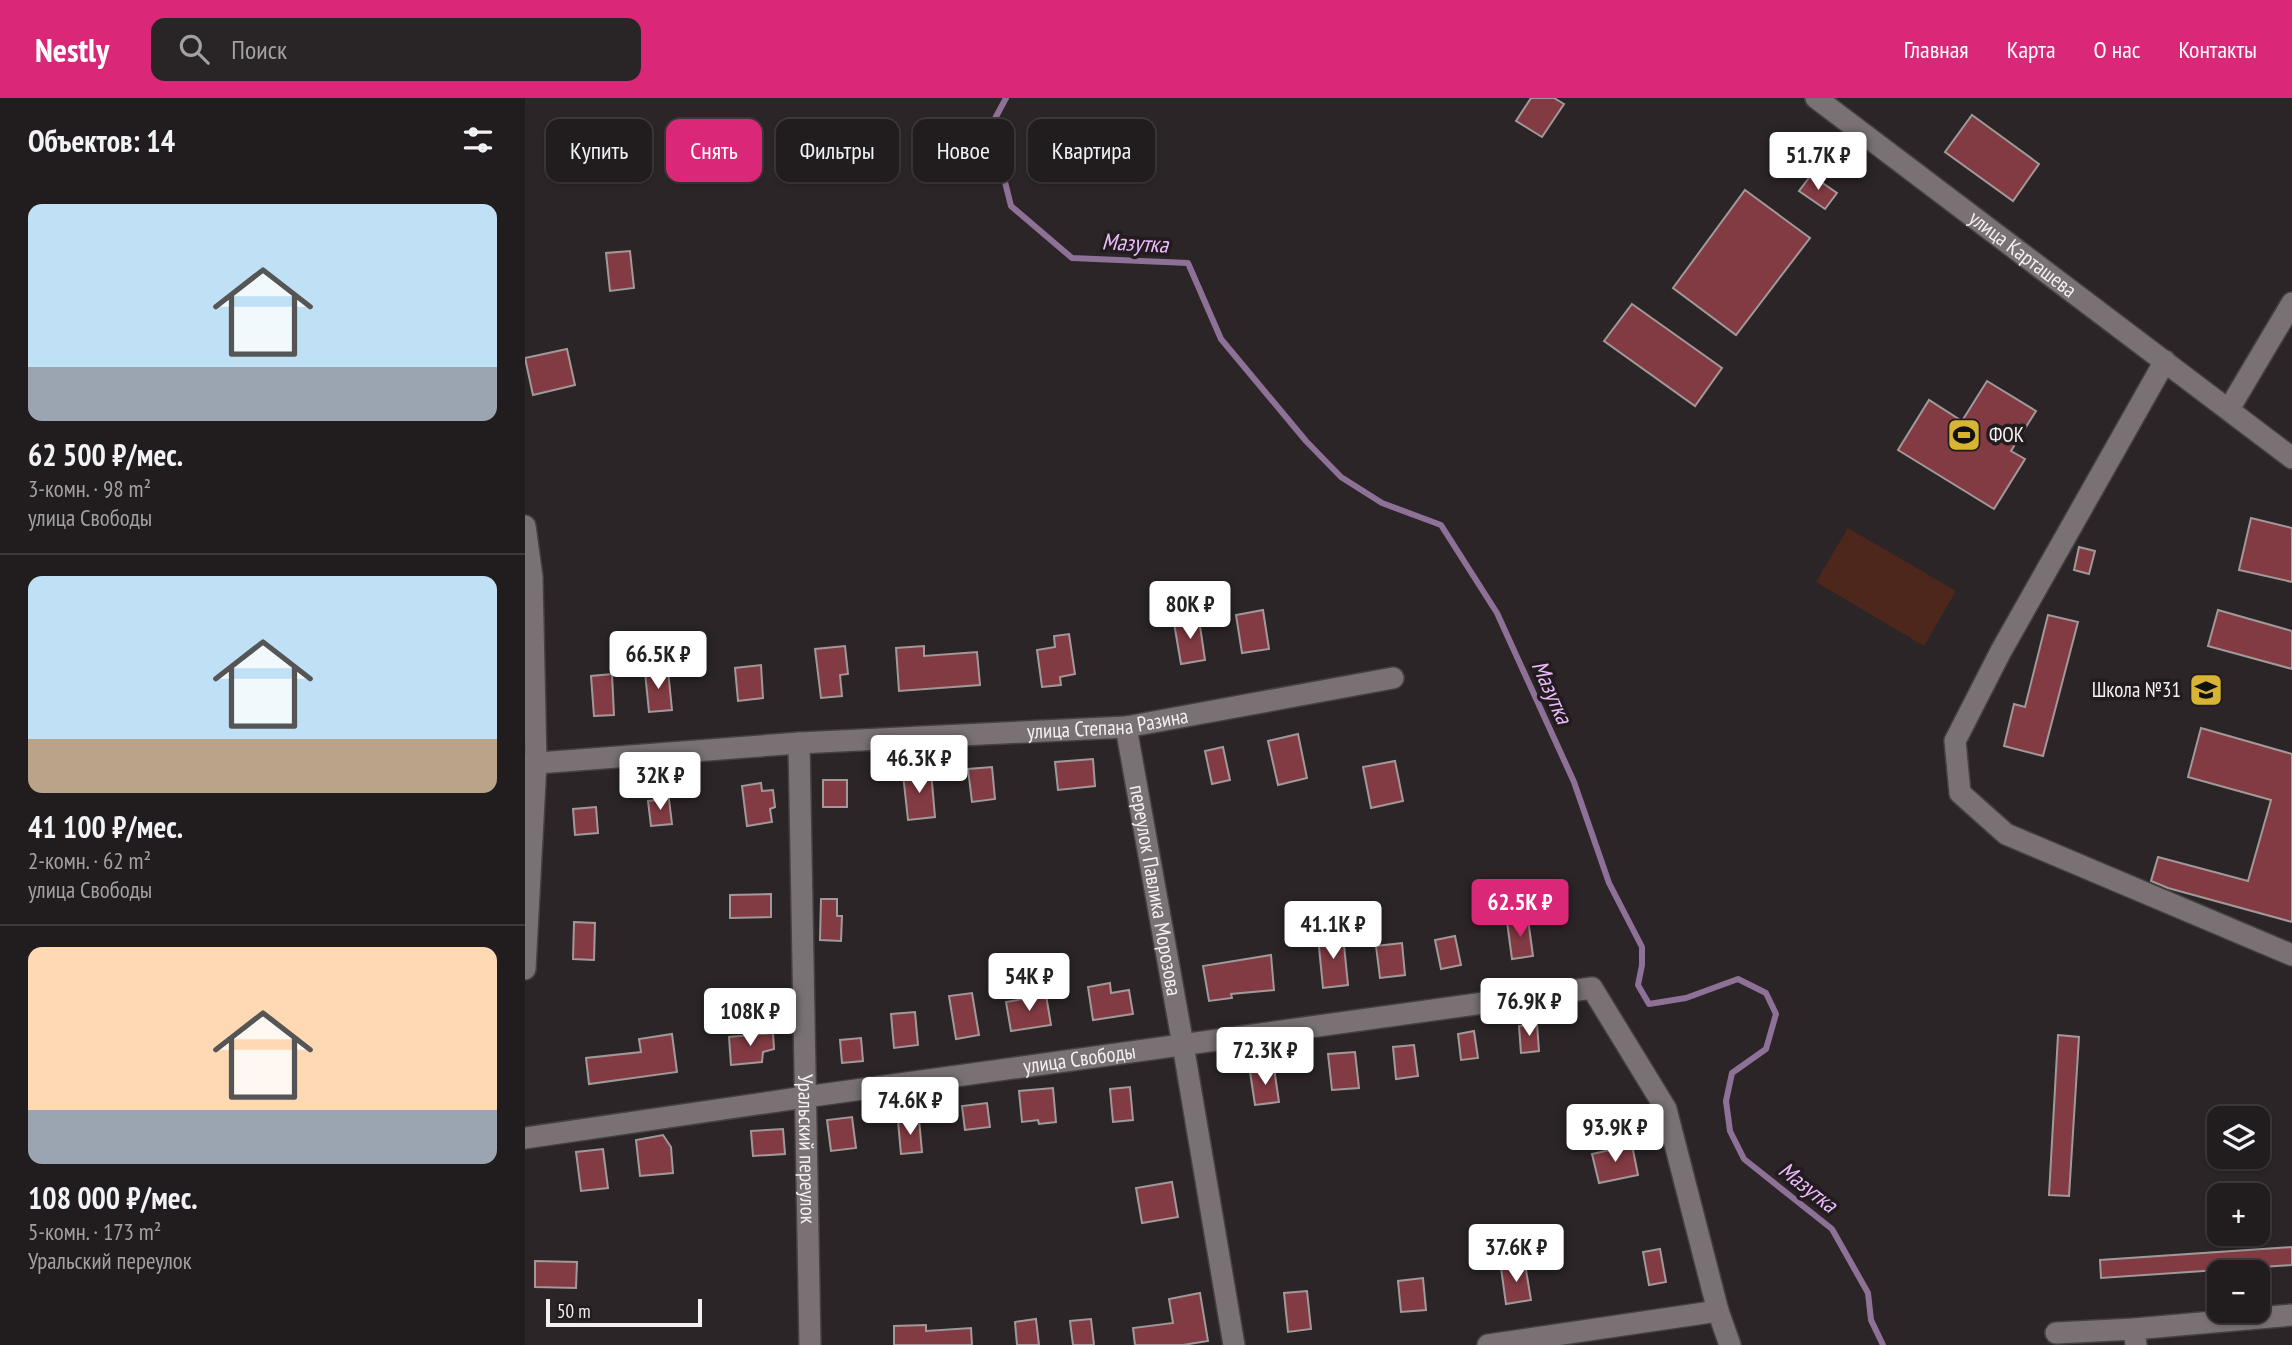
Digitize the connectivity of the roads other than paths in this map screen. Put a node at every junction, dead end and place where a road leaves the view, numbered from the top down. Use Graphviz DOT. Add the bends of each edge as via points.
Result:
graph roads {
  1 [pos="1816,98"];
  2 [pos="2292,303"];
  3 [pos="2165,361"];
  4 [pos="2229,409"];
  5 [pos="2292,458"];
  6 [pos="525,526"];
  7 [pos="1393,678"];
  8 [pos="1126,727"];
  9 [pos="799,743"];
  10 [pos="530,764"];
  11 [pos="2292,955"];
  12 [pos="525,969"];
  13 [pos="1184,1045"];
  14 [pos="805,1097"];
  15 [pos="525,1138"];
  16 [pos="1719,1311"];
  17 [pos="2292,1315"];
  18 [pos="2056,1333"];
  19 [pos="2135,1337"];
  20 [pos="810,1345"];
  21 [pos="1234,1345"];
  22 [pos="1488,1345"];
  23 [pos="1730,1345"];
  1 -- 3 [label="street, улица Карташева"];
  2 -- 4 [label="street"];
  3 -- 4 [label="street, улица Карташева"];
  3 -- 11 [label="street" via="1955,741 1960,793 2005,834"];
  4 -- 5 [label="street, улица Карташева"];
  6 -- 10 [label="street" via="532,577"];
  7 -- 8 [label="street, улица Степана Разина"];
  8 -- 9 [label="street, улица Степана Разина"];
  8 -- 13 [label="street, переулок Павлика Морозова"];
  9 -- 10 [label="street, улица Степана Разина"];
  9 -- 14 [label="street, Уральский переулок"];
  10 -- 12 [label="street"];
  13 -- 14 [label="street, улица Свободы"];
  13 -- 16 [label="street, улица Свободы" via="1592,988 1666,1109"];
  13 -- 21 [label="street, переулок Павлика Морозова"];
  14 -- 15 [label="street, улица Свободы"];
  14 -- 20 [label="street, Уральский переулок"];
  16 -- 22 [label="street"];
  16 -- 23 [label="street"];
  17 -- 19 [label="street"];
  18 -- 19 [label="street"];
}
